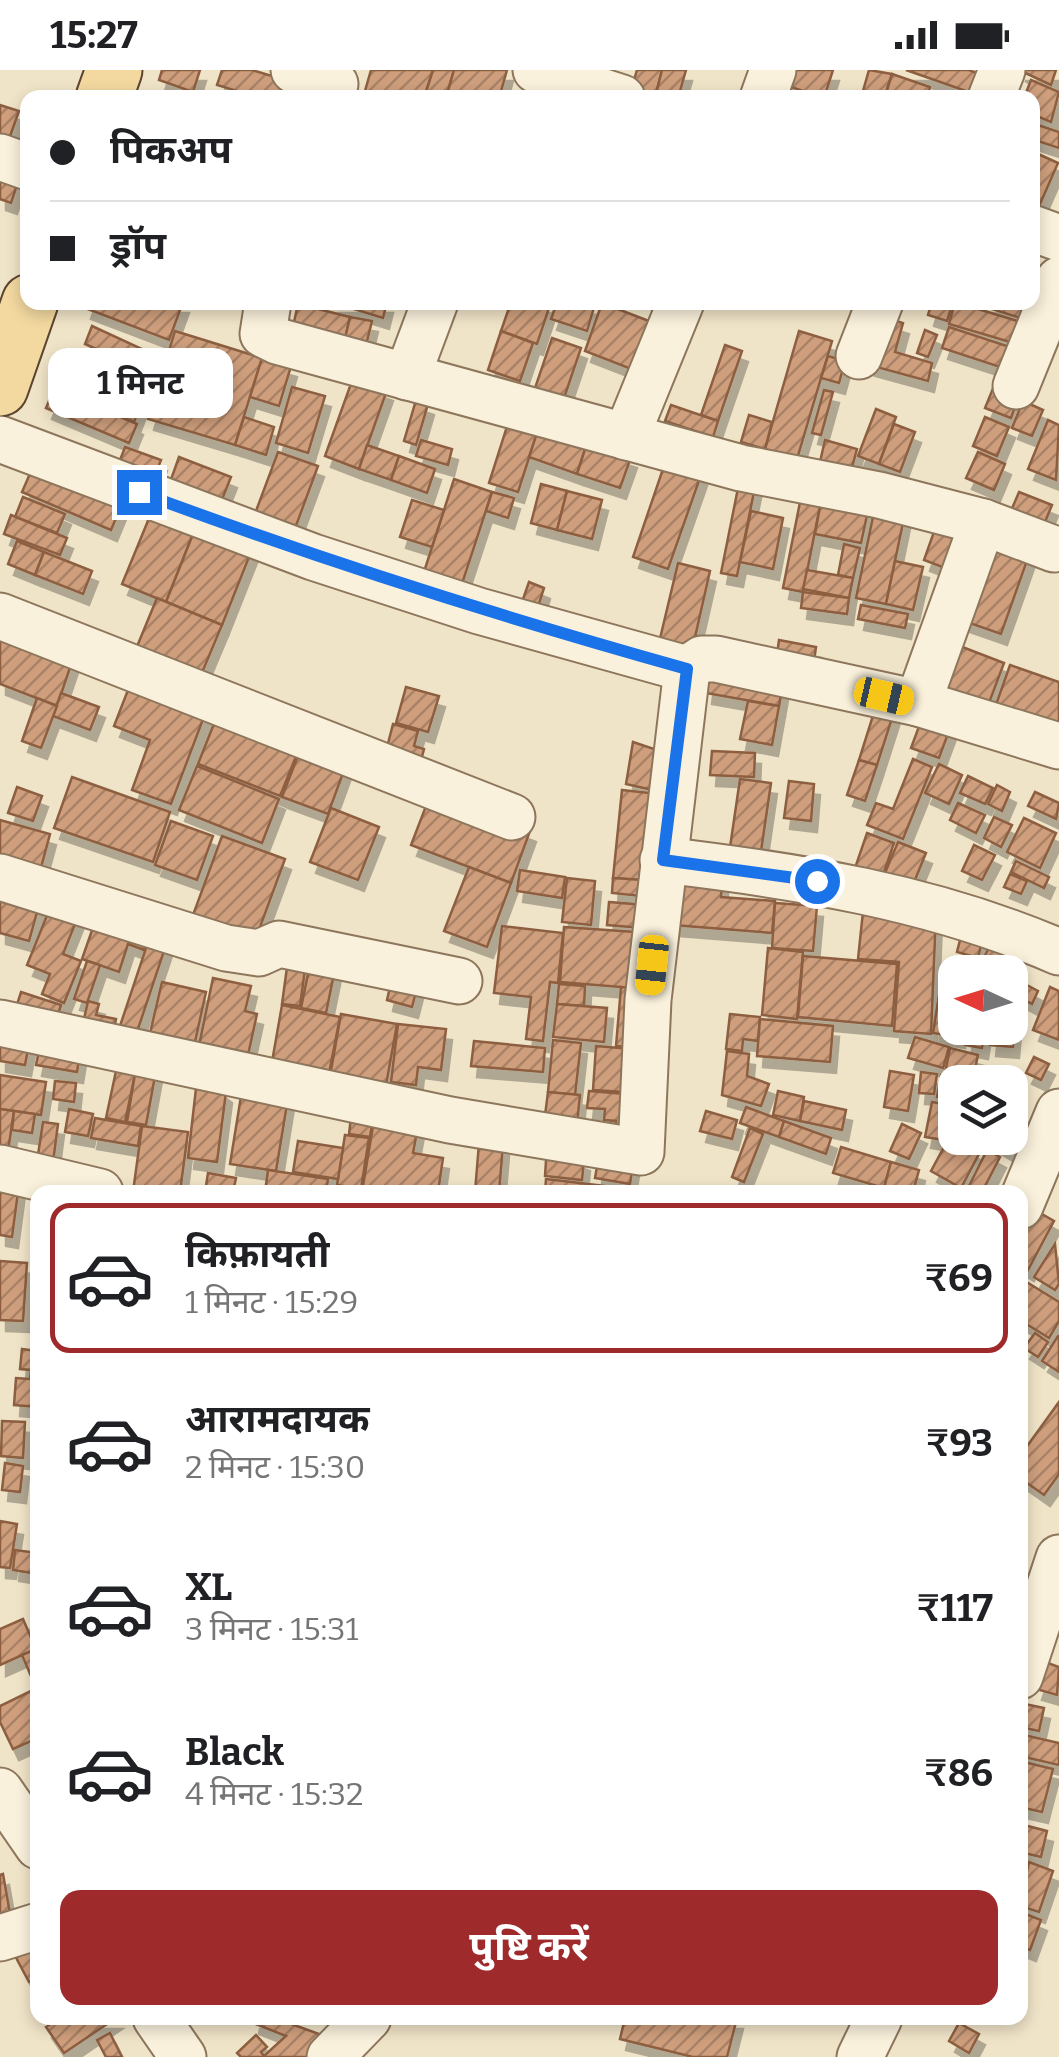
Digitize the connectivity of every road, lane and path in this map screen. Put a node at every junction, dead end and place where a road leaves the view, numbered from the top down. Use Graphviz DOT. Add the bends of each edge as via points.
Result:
graph roads {
  1 [pos="536,70"];
  2 [pos="597,90"];
  3 [pos="1059,280"];
  4 [pos="27,310"];
  5 [pos="267,310"];
  6 [pos="432,310"];
  7 [pos="679,310"];
  8 [pos="877,310"];
  9 [pos="858,356"];
  10 [pos="407,377"];
  11 [pos="1016,386"];
  12 [pos="0,388"];
  13 [pos="626,437"];
  14 [pos="0,439"];
  15 [pos="983,522"];
  16 [pos="1054,549"];
  17 [pos="0,616"];
  18 [pos="687,669"];
  19 [pos="918,703"];
  20 [pos="1058,746"];
  21 [pos="512,817"];
  22 [pos="663,860"];
  23 [pos="0,877"];
  24 [pos="1059,952"];
  25 [pos="459,981"];
  26 [pos="0,1022"];
  27 [pos="1059,1112"];
  28 [pos="0,1168"];
  29 [pos="640,1172"];
  30 [pos="71,1185"];
  31 [pos="1028,1187"];
  32 [pos="1059,1558"];
  33 [pos="1028,1652"];
  34 [pos="0,1791"];
  35 [pos="30,1834"];
  36 [pos="30,1929"];
  37 [pos="0,1938"];
  38 [pos="161,2025"];
  39 [pos="361,2025"];
  40 [pos="876,2025"];
  41 [pos="183,2057"];
  42 [pos="330,2057"];
  43 [pos="860,2057"];
  1 -- 2 [label="street"];
  3 -- 11 [label="street"];
  4 -- 12 [label="main road"];
  5 -- 10 [label="street" via="263,334 277,342"];
  6 -- 10 [label="street"];
  7 -- 13 [label="street"];
  8 -- 9 [label="street"];
  10 -- 13 [label="street"];
  13 -- 15 [label="street"];
  14 -- 18 [label="street" via="313,558"];
  15 -- 16 [label="street"];
  15 -- 19 [label="street"];
  17 -- 21 [label="street"];
  18 -- 19 [label="street" via="716,659"];
  18 -- 22 [label="street"];
  19 -- 20 [label="street"];
  22 -- 24 [label="street" via="871,892 989,924"];
  22 -- 29 [label="street"];
  23 -- 25 [label="street" via="226,948 259,953 279,944"];
  26 -- 29 [label="street" via="450,1120"];
  27 -- 31 [label="street"];
  28 -- 30 [label="street"];
  32 -- 33 [label="street"];
  34 -- 35 [label="street"];
  36 -- 37 [label="street"];
  38 -- 41 [label="street"];
  39 -- 42 [label="street"];
  40 -- 43 [label="street"];
}
